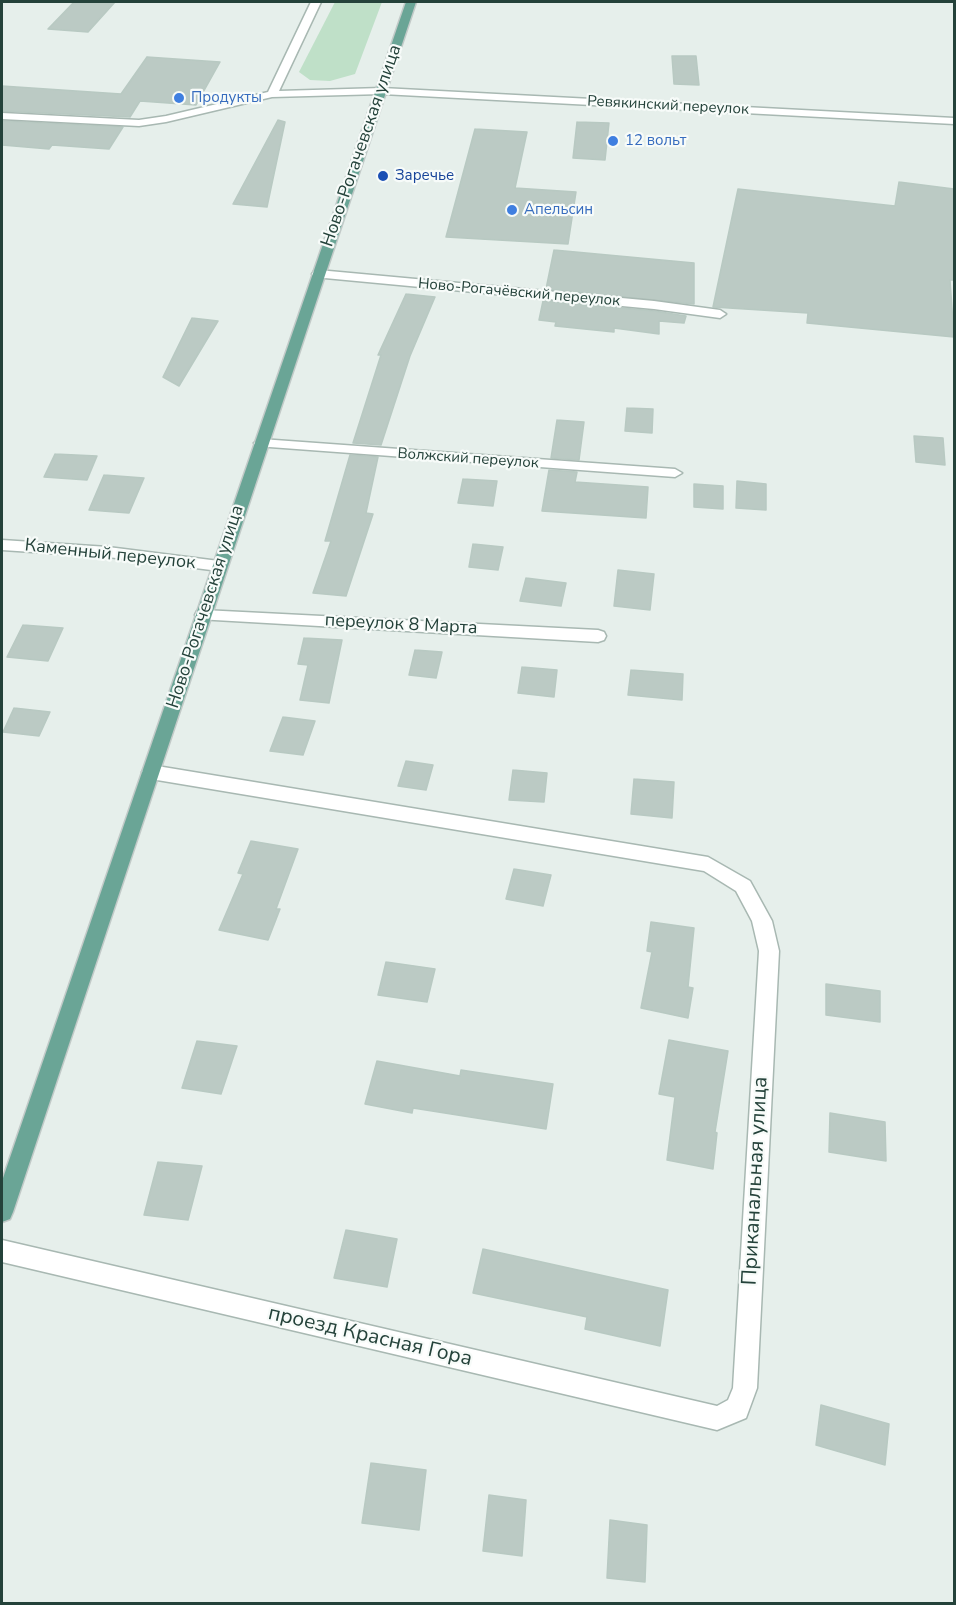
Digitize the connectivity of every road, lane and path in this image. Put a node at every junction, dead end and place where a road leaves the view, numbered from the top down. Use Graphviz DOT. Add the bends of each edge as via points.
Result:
graph roads {
  1 [pos="316,2"];
  2 [pos="411,2"];
  3 [pos="381,91"];
  4 [pos="272,94"];
  5 [pos="2,116"];
  6 [pos="954,121"];
  7 [pos="318,274"];
  8 [pos="720,314"];
  9 [pos="261,443"];
  10 [pos="675,473"];
  11 [pos="2,544"];
  12 [pos="219,566"];
  13 [pos="203,615"];
  14 [pos="598,636"];
  15 [pos="151,772"];
  16 [pos="2,1212"];
  17 [pos="2,1251"];
  18 [pos="737,1409"];
  1 -- 4 [label="street"];
  2 -- 3 [label="main road, Ново-Рогачевская улица"];
  3 -- 4 [label="street, Ревякинский переулок"];
  3 -- 6 [label="street, Ревякинский переулок"];
  3 -- 7 [label="main road, Ново-Рогачевская улица"];
  4 -- 5 [label="street, Ревякинский переулок" via="139,123"];
  7 -- 8 [label="street, Ново-Рогачёвский переулок"];
  7 -- 9 [label="main road, Ново-Рогачевская улица"];
  9 -- 10 [label="street, Волжский переулок"];
  9 -- 12 [label="main road, Ново-Рогачевская улица"];
  11 -- 12 [label="street, Каменный переулок"];
  12 -- 13 [label="main road, Ново-Рогачевская улица"];
  13 -- 14 [label="street, переулок 8 Марта"];
  13 -- 15 [label="main road, Ново-Рогачевская улица"];
  15 -- 16 [label="main road, Ново-Рогачевская улица"];
  15 -- 18 [label="street, Приканальная улица" via="708,864 743,886 762,921 769,951 745,1388"];
  17 -- 18 [label="street, проезд Красная Гора" via="717,1418"];
}
